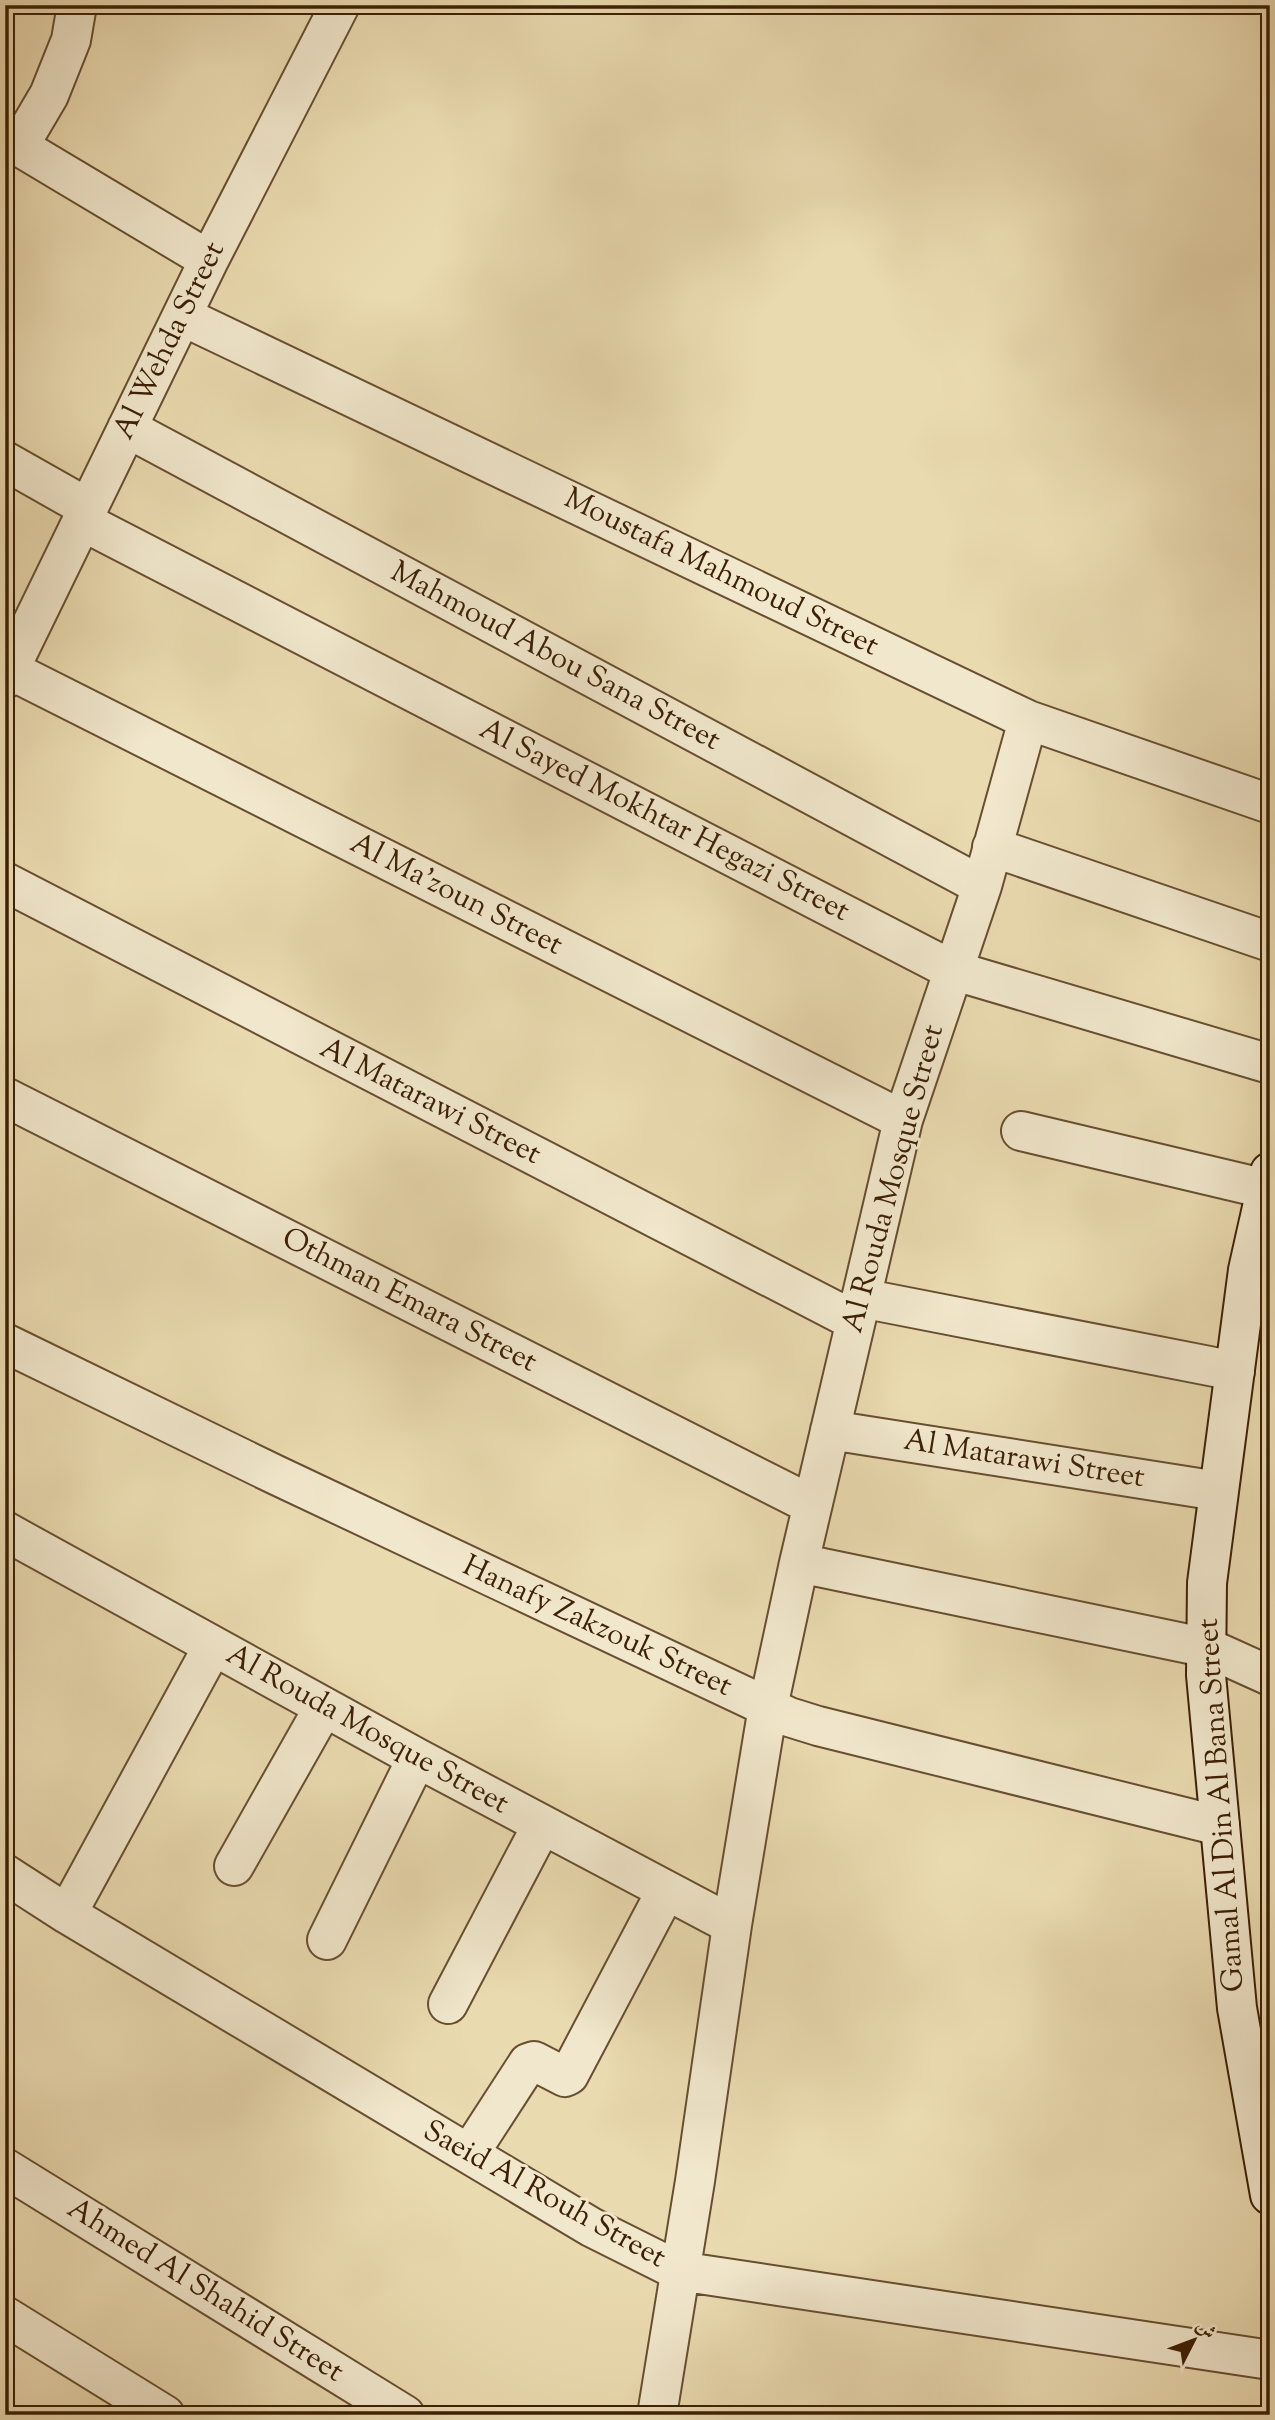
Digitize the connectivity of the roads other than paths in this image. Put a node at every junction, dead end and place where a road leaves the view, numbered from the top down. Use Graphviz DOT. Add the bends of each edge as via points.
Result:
graph roads {
  1 [pos="340,5"];
  2 [pos="73,7"];
  3 [pos="12,142"];
  4 [pos="209,260"];
  5 [pos="182,316"];
  6 [pos="127,428"];
  7 [pos="5,461"];
  8 [pos="85,514"];
  9 [pos="8,675"];
  10 [pos="1028,720"];
  11 [pos="1270,804"];
  12 [pos="992,847"];
  13 [pos="5,882"];
  14 [pos="982,886"];
  15 [pos="1270,943"];
  16 [pos="952,970"];
  17 [pos="1270,1064"];
  18 [pos="5,1097"];
  19 [pos="903,1120"];
  20 [pos="1021,1131"];
  21 [pos="1268,1181"];
  22 [pos="858,1310"];
  23 [pos="5,1343"];
  24 [pos="1235,1371"];
  25 [pos="830,1430"];
  26 [pos="1219,1491"];
  27 [pos="812,1504"];
  28 [pos="5,1531"];
  29 [pos="799,1563"];
  30 [pos="213,1646"];
  31 [pos="1208,1648"];
  32 [pos="1270,1676"];
  33 [pos="324,1707"];
  34 [pos="768,1707"];
  35 [pos="417,1758"];
  36 [pos="542,1825"];
  37 [pos="1220,1826"];
  38 [pos="234,1866"];
  39 [pos="5,1874"];
  40 [pos="666,1891"];
  41 [pos="67,1914"];
  42 [pos="732,1925"];
  43 [pos="327,1940"];
  44 [pos="448,2004"];
  45 [pos="468,2154"];
  46 [pos="5,2168"];
  47 [pos="1270,2195"];
  48 [pos="679,2271"];
  49 [pos="5,2316"];
  50 [pos="1270,2360"];
  51 [pos="165,2415"];
  52 [pos="405,2415"];
  53 [pos="657,2415"];
  1 -- 4 [label="street, Al Wehda Street"];
  2 -- 3 [label="street" via="71,40 50,95"];
  3 -- 4 [label="street"];
  4 -- 5 [label="street, Al Wehda Street"];
  5 -- 6 [label="street, Al Wehda Street"];
  5 -- 10 [label="street, Moustafa Mahmoud Street"];
  6 -- 8 [label="street, Al Wehda Street"];
  6 -- 14 [label="street, Mahmoud Abou Sana Street"];
  7 -- 8 [label="street, Al Sayed Mokhtar Hegazi Street"];
  8 -- 9 [label="street, Al Wehda Street"];
  8 -- 16 [label="street, Al Sayed Mokhtar Hegazi Street"];
  9 -- 19 [label="street, Al Ma'zoun Street"];
  10 -- 11 [label="street, Moustafa Mahmoud Street"];
  10 -- 12 [label="street, Al Rouda Mosque Street"];
  12 -- 14 [label="street, Al Rouda Mosque Street"];
  12 -- 15 [label="street"];
  13 -- 22 [label="street, Al Matarawi Street"];
  14 -- 16 [label="street, Al Rouda Mosque Street"];
  16 -- 17 [label="street, Al Sayed Mokhtar Hegazi Street"];
  16 -- 19 [label="street, Al Rouda Mosque Street"];
  18 -- 27 [label="street, Othman Emara Street"];
  19 -- 22 [label="street, Al Rouda Mosque Street"];
  20 -- 21 [label="street"];
  21 -- 24 [label="street, Gamal Al Din Al Bana Street" via="1248,1270"];
  22 -- 24 [label="street, Al Matarawi Street"];
  22 -- 25 [label="street, Al Rouda Mosque Street"];
  23 -- 34 [label="street, Hanafy Zakzouk Street"];
  24 -- 26 [label="street, Gamal Al Din Al Bana Street"];
  25 -- 26 [label="street, Al Matarawi Street"];
  25 -- 27 [label="street, Al Rouda Mosque Street"];
  26 -- 31 [label="street, Gamal Al Din Al Bana Street" via="1207,1583"];
  27 -- 29 [label="street, Al Rouda Mosque Street"];
  28 -- 30 [label="street, Al Rouda Mosque Street"];
  29 -- 31 [label="street"];
  29 -- 34 [label="street, Al Rouda Mosque Street"];
  30 -- 33 [label="street, Al Rouda Mosque Street"];
  30 -- 41 [label="street"];
  31 -- 32 [label="street"];
  31 -- 37 [label="street, Gamal Al Din Al Bana Street" via="1207,1686"];
  33 -- 35 [label="street, Al Rouda Mosque Street"];
  33 -- 38 [label="street"];
  34 -- 37 [label="street, Hanafy Zakzouk Street" via="818,1726"];
  34 -- 42 [label="street, Al Rouda Mosque Street"];
  35 -- 36 [label="street, Al Rouda Mosque Street"];
  35 -- 43 [label="street"];
  36 -- 40 [label="street, Al Rouda Mosque Street"];
  36 -- 44 [label="street"];
  37 -- 47 [label="street, Gamal Al Din Al Bana Street" via="1237,2008"];
  39 -- 41 [label="street, Saeid Al Rouh Street"];
  40 -- 42 [label="street, Al Rouda Mosque Street"];
  40 -- 45 [label="street" via="569,2075 534,2061 528,2063"];
  41 -- 45 [label="street, Saeid Al Rouh Street"];
  42 -- 48 [label="street, Al Rouda Mosque Street"];
  45 -- 48 [label="street, Saeid Al Rouh Street" via="591,2227"];
  46 -- 52 [label="street, Ahmed Al Shahid Street"];
  48 -- 50 [label="street, Saeid Al Rouh Street"];
  48 -- 53 [label="street, Al Rouda Mosque Street"];
  49 -- 51 [label="street"];
}
